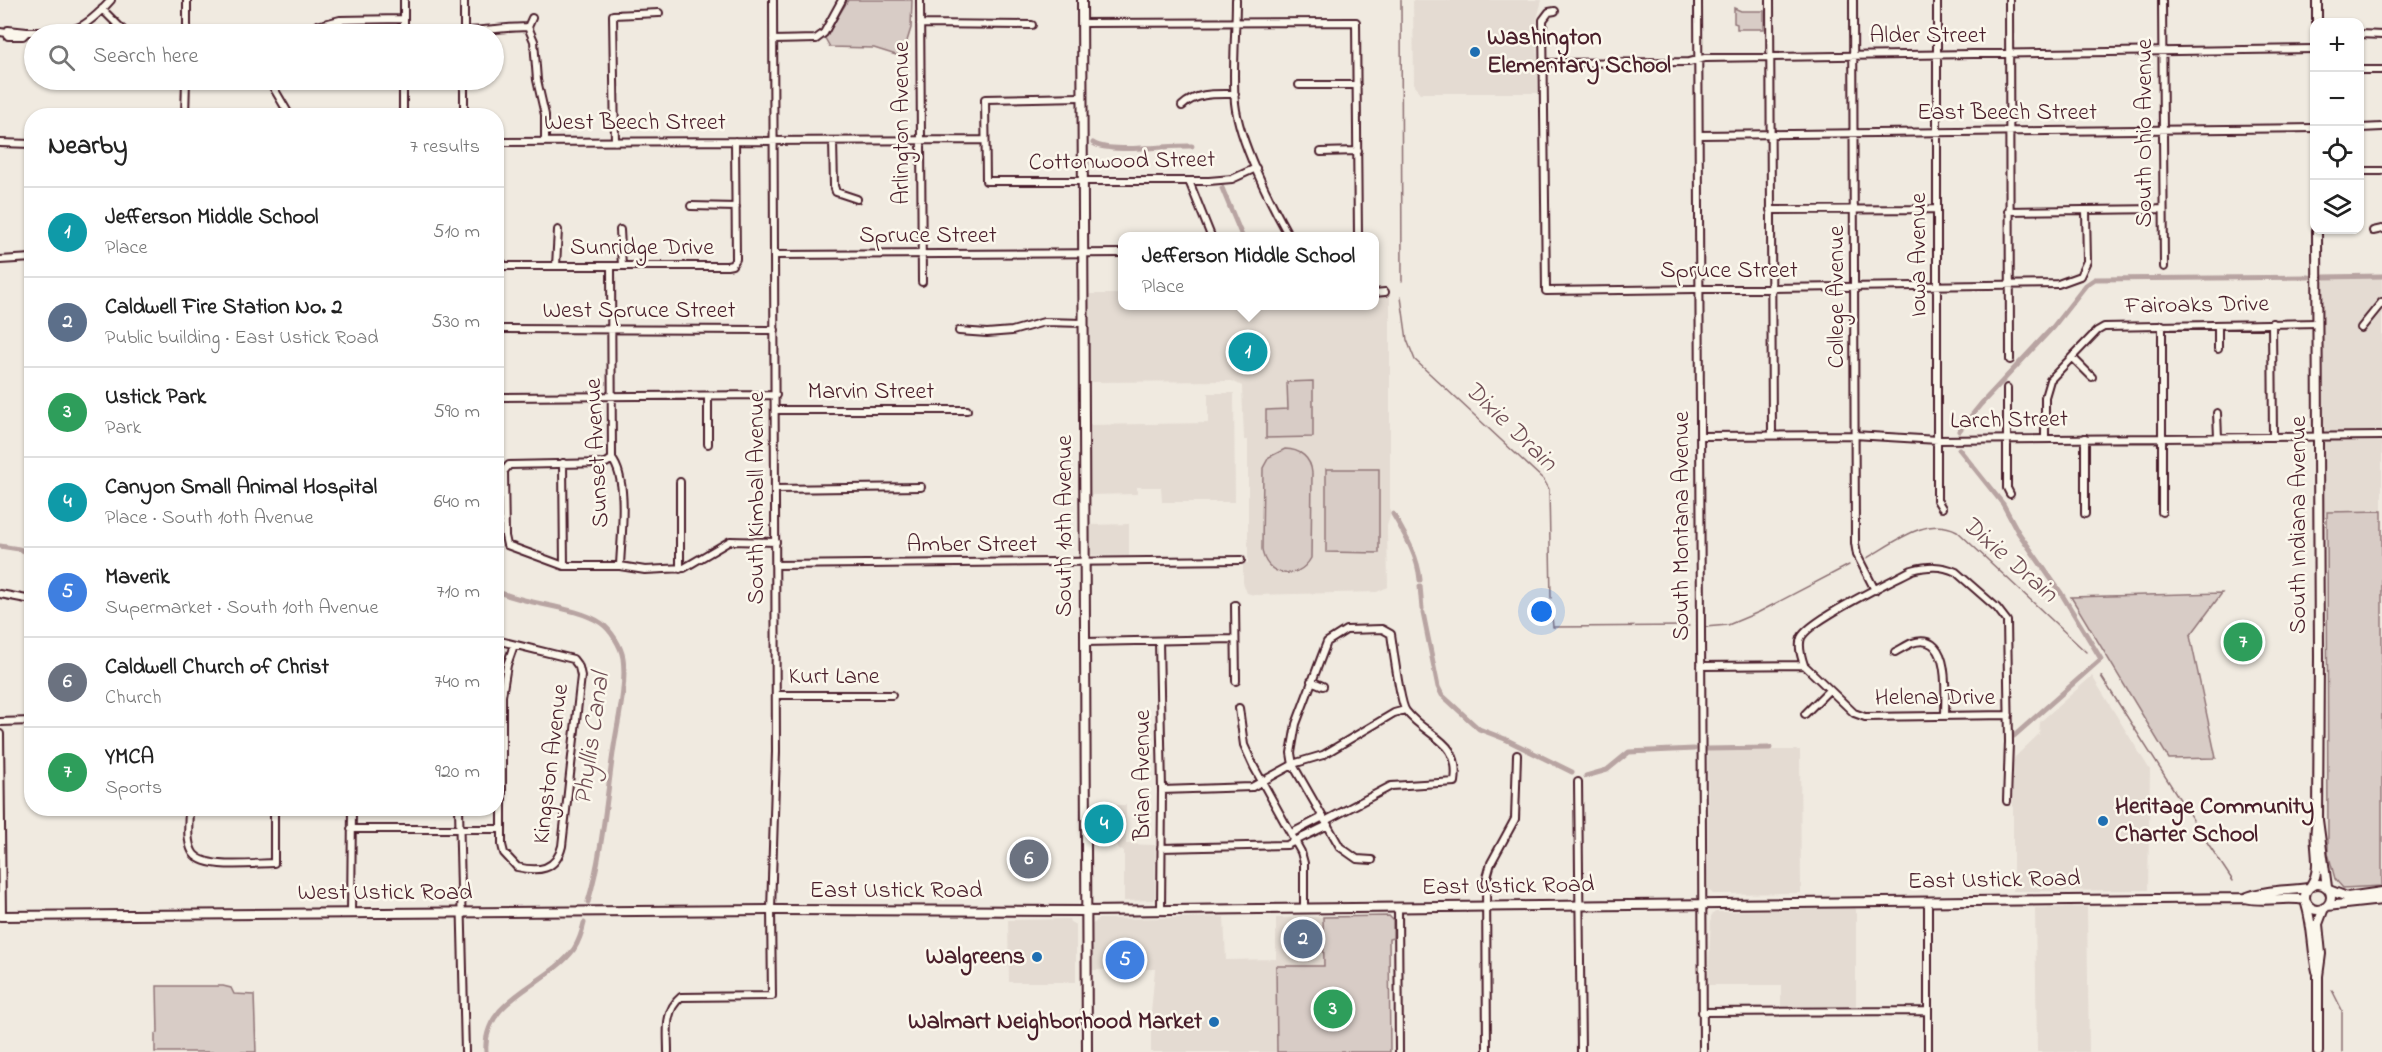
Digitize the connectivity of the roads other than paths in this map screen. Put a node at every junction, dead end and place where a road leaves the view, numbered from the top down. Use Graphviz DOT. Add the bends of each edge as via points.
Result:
graph roads {
  1 [pos="111,0"];
  2 [pos="187,0"];
  3 [pos="404,0"];
  4 [pos="464,0"];
  5 [pos="773,0"];
  6 [pos="842,0"];
  7 [pos="920,0"];
  8 [pos="1082,0"];
  9 [pos="1236,0"];
  10 [pos="1698,0"];
  11 [pos="1770,0"];
  12 [pos="1853,0"];
  13 [pos="1937,0"];
  14 [pos="2009,0"];
  15 [pos="2162,0"];
  16 [pos="2317,0"];
  17 [pos="102,9"];
  18 [pos="1555,11"];
  19 [pos="659,13"];
  20 [pos="532,18"];
  21 [pos="2317,18"];
  22 [pos="404,19"];
  23 [pos="1236,22"];
  24 [pos="86,24"];
  25 [pos="117,24"];
  26 [pos="188,24"];
  27 [pos="322,24"];
  28 [pos="404,24"];
  29 [pos="464,24"];
  30 [pos="920,24"];
  31 [pos="1082,24"];
  32 [pos="1032,25"];
  33 [pos="528,27"];
  34 [pos="504,29"];
  35 [pos="3,33"];
  36 [pos="2364,34"];
  37 [pos="24,35"];
  38 [pos="2382,35"];
  39 [pos="773,40"];
  40 [pos="2310,49"];
  41 [pos="2162,51"];
  42 [pos="2009,53"];
  43 [pos="1853,54"];
  44 [pos="1937,54"];
  45 [pos="1770,56"];
  46 [pos="1699,59"];
  47 [pos="1543,63"];
  48 [pos="2364,70"];
  49 [pos="2382,70"];
  50 [pos="1299,85"];
  51 [pos="1357,85"];
  52 [pos="185,90"];
  53 [pos="275,90"];
  54 [pos="403,90"];
  55 [pos="464,90"];
  56 [pos="1235,94"];
  57 [pos="1082,98"];
  58 [pos="1182,106"];
  59 [pos="184,108"];
  60 [pos="285,108"];
  61 [pos="403,108"];
  62 [pos="464,108"];
  63 [pos="2382,127"];
  64 [pos="2310,128"];
  65 [pos="2364,128"];
  66 [pos="2009,130"];
  67 [pos="2162,130"];
  68 [pos="1937,131"];
  69 [pos="1770,132"];
  70 [pos="1854,132"];
  71 [pos="1699,135"];
  72 [pos="921,140"];
  73 [pos="985,140"];
  74 [pos="735,141"];
  75 [pos="774,141"];
  76 [pos="833,141"];
  77 [pos="504,142"];
  78 [pos="545,142"];
  79 [pos="615,142"];
  80 [pos="0,143"];
  81 [pos="24,144"];
  82 [pos="1358,151"];
  83 [pos="1321,152"];
  84 [pos="1256,168"];
  85 [pos="2364,171"];
  86 [pos="2382,171"];
  87 [pos="1082,181"];
  88 [pos="1189,181"];
  89 [pos="857,199"];
  90 [pos="691,206"];
  91 [pos="735,207"];
  92 [pos="1855,209"];
  93 [pos="1937,209"];
  94 [pos="1770,210"];
  95 [pos="2162,210"];
  96 [pos="2008,211"];
  97 [pos="2086,211"];
  98 [pos="2382,228"];
  99 [pos="558,230"];
  100 [pos="620,230"];
  101 [pos="2373,231"];
  102 [pos="1209,232"];
  103 [pos="1287,232"];
  104 [pos="1358,232"];
  105 [pos="2317,234"];
  106 [pos="921,254"];
  107 [pos="1083,254"];
  108 [pos="1118,254"];
  109 [pos="774,255"];
  110 [pos="24,258"];
  111 [pos="0,260"];
  112 [pos="504,265"];
  113 [pos="556,266"];
  114 [pos="611,266"];
  115 [pos="622,266"];
  116 [pos="2164,267"];
  117 [pos="922,282"];
  118 [pos="2009,285"];
  119 [pos="1937,286"];
  120 [pos="1700,288"];
  121 [pos="1771,288"];
  122 [pos="1855,288"];
  123 [pos="1379,292"];
  124 [pos="1385,292"];
  125 [pos="2382,302"];
  126 [pos="1084,323"];
  127 [pos="2272,323"];
  128 [pos="2317,323"];
  129 [pos="2218,325"];
  130 [pos="2162,326"];
  131 [pos="2361,328"];
  132 [pos="504,329"];
  133 [pos="612,330"];
  134 [pos="775,330"];
  135 [pos="959,331"];
  136 [pos="2218,349"];
  137 [pos="2072,357"];
  138 [pos="2010,360"];
  139 [pos="2092,377"];
  140 [pos="2007,388"];
  141 [pos="776,395"];
  142 [pos="708,396"];
  143 [pos="504,398"];
  144 [pos="611,398"];
  145 [pos="776,410"];
  146 [pos="967,410"];
  147 [pos="2217,413"];
  148 [pos="1772,435"];
  149 [pos="1854,435"];
  150 [pos="2318,435"];
  151 [pos="1700,436"];
  152 [pos="2217,436"];
  153 [pos="2273,436"];
  154 [pos="2381,436"];
  155 [pos="2162,437"];
  156 [pos="2085,438"];
  157 [pos="2007,439"];
  158 [pos="2045,439"];
  159 [pos="1938,440"];
  160 [pos="708,444"];
  161 [pos="612,459"];
  162 [pos="563,463"];
  163 [pos="680,482"];
  164 [pos="921,488"];
  165 [pos="776,489"];
  166 [pos="2010,494"];
  167 [pos="1942,508"];
  168 [pos="2162,512"];
  169 [pos="2085,514"];
  170 [pos="776,542"];
  171 [pos="1241,561"];
  172 [pos="1084,562"];
  173 [pos="775,565"];
  174 [pos="564,566"];
  175 [pos="620,566"];
  176 [pos="680,569"];
  177 [pos="1875,590"];
  178 [pos="0,594"];
  179 [pos="24,597"];
  180 [pos="1235,605"];
  181 [pos="1235,639"];
  182 [pos="1160,641"];
  183 [pos="504,642"];
  184 [pos="1085,642"];
  185 [pos="514,645"];
  186 [pos="1895,652"];
  187 [pos="1804,665"];
  188 [pos="1701,666"];
  189 [pos="1236,681"];
  190 [pos="1311,681"];
  191 [pos="504,684"];
  192 [pos="1323,686"];
  193 [pos="1829,690"];
  194 [pos="776,695"];
  195 [pos="892,695"];
  196 [pos="1239,708"];
  197 [pos="1405,710"];
  198 [pos="1805,714"];
  199 [pos="2009,715"];
  200 [pos="1945,716"];
  201 [pos="24,721"];
  202 [pos="0,722"];
  203 [pos="0,734"];
  204 [pos="1517,755"];
  205 [pos="1293,765"];
  206 [pos="1262,782"];
  207 [pos="1578,782"];
  208 [pos="1162,790"];
  209 [pos="2007,801"];
  210 [pos="189,816"];
  211 [pos="274,816"];
  212 [pos="351,816"];
  213 [pos="459,816"];
  214 [pos="502,816"];
  215 [pos="2318,820"];
  216 [pos="1326,821"];
  217 [pos="351,829"];
  218 [pos="459,829"];
  219 [pos="502,829"];
  220 [pos="1292,833"];
  221 [pos="1297,842"];
  222 [pos="1161,848"];
  223 [pos="1372,860"];
  224 [pos="2309,887"];
  225 [pos="2328,889"];
  226 [pos="2382,892"];
  227 [pos="2246,898"];
  228 [pos="2382,900"];
  229 [pos="1928,901"];
  230 [pos="2306,902"];
  231 [pos="1702,904"];
  232 [pos="1580,905"];
  233 [pos="1486,906"];
  234 [pos="1398,907"];
  235 [pos="2326,907"];
  236 [pos="1304,908"];
  237 [pos="771,910"];
  238 [pos="1161,910"];
  239 [pos="1086,911"];
  240 [pos="461,913"];
  241 [pos="351,914"];
  242 [pos="1,916"];
  243 [pos="2318,976"];
  244 [pos="1928,1011"];
  245 [pos="1702,1012"];
  246 [pos="465,1052"];
  247 [pos="668,1052"];
  248 [pos="1087,1052"];
  249 [pos="1399,1052"];
  250 [pos="1487,1052"];
  251 [pos="1581,1052"];
  252 [pos="1703,1052"];
  253 [pos="1928,1052"];
  254 [pos="2318,1052"];
  1 -- 17 [label="street"];
  2 -- 26 [label="street"];
  3 -- 22 [label="street"];
  4 -- 29 [label="street"];
  5 -- 39 [label="street, South Kimball Avenue"];
  6 -- 39 [label="street" via="824,33 816,39"];
  7 -- 30 [label="street, Arlington Avenue"];
  8 -- 31 [label="main road, South 10th Avenue"];
  9 -- 23 [label="street"];
  10 -- 46 [label="street, South Montana Avenue"];
  11 -- 45 [label="street"];
  12 -- 43 [label="street, College Avenue"];
  13 -- 44 [label="street, Iowa Avenue"];
  14 -- 42 [label="street"];
  15 -- 41 [label="street, South Ohio Avenue"];
  16 -- 21 [label="main road"];
  17 -- 24 [label="street"];
  17 -- 25 [label="street"];
  18 -- 47 [label="street" via="1543,20"];
  19 -- 79 [label="street" via="613,15"];
  20 -- 33 [label="street"];
  22 -- 27 [label="street"];
  22 -- 28 [label="street"];
  23 -- 31 [label="street"];
  23 -- 51 [label="street" via="1356,22"];
  23 -- 56 [label="street"];
  30 -- 32 [label="street"];
  30 -- 72 [label="street, Arlington Avenue"];
  31 -- 57 [label="main road, South 10th Avenue"];
  33 -- 34 [label="street"];
  33 -- 78 [label="street" via="534,41 545,115"];
  35 -- 37 [label="street"];
  36 -- 38 [label="street"];
  39 -- 75 [label="street, South Kimball Avenue"];
  40 -- 41 [label="street, Alder Street"];
  41 -- 42 [label="street, Alder Street"];
  41 -- 67 [label="street, South Ohio Avenue"];
  42 -- 44 [label="street, Alder Street"];
  42 -- 66 [label="street"];
  43 -- 44 [label="street, Alder Street"];
  43 -- 45 [label="street, Alder Street"];
  43 -- 70 [label="street, College Avenue"];
  44 -- 68 [label="street, Iowa Avenue"];
  45 -- 46 [label="street, Alder Street"];
  45 -- 69 [label="street"];
  46 -- 47 [label="street, Alder Street"];
  46 -- 71 [label="street, South Montana Avenue"];
  47 -- 120 [label="street, Spruce Street" via="1546,291"];
  48 -- 49 [label="street"];
  50 -- 51 [label="street"];
  51 -- 82 [label="street"];
  52 -- 59 [label="street"];
  53 -- 60 [label="street"];
  54 -- 61 [label="street"];
  55 -- 62 [label="street"];
  56 -- 58 [label="street" via="1206,94 1190,98"];
  56 -- 84 [label="street" via="1240,126"];
  57 -- 73 [label="street" via="985,99"];
  57 -- 87 [label="main road, South 10th Avenue"];
  63 -- 65 [label="street"];
  64 -- 67 [label="street, East Beech Street"];
  66 -- 67 [label="street, East Beech Street"];
  66 -- 68 [label="street, East Beech Street"];
  66 -- 96 [label="street"];
  67 -- 95 [label="street, South Ohio Avenue"];
  68 -- 70 [label="street, East Beech Street"];
  68 -- 93 [label="street, Iowa Avenue"];
  69 -- 70 [label="street, East Beech Street"];
  69 -- 71 [label="street, East Beech Street"];
  69 -- 94 [label="street"];
  70 -- 92 [label="street, College Avenue"];
  71 -- 120 [label="street, South Montana Avenue"];
  72 -- 73 [label="street"];
  72 -- 76 [label="street"];
  72 -- 106 [label="street, Arlington Avenue"];
  73 -- 87 [label="street, Cottonwood Street" via="986,181"];
  74 -- 75 [label="street, West Beech Street"];
  74 -- 79 [label="street, West Beech Street"];
  74 -- 91 [label="street, Sunridge Drive"];
  75 -- 76 [label="street"];
  75 -- 109 [label="street, South Kimball Avenue"];
  76 -- 89 [label="street" via="836,192"];
  77 -- 78 [label="street, West Beech Street"];
  78 -- 79 [label="street, West Beech Street"];
  80 -- 81 [label="street"];
  82 -- 83 [label="street"];
  82 -- 104 [label="street"];
  84 -- 88 [label="street, Cottonwood Street" via="1232,178"];
  84 -- 103 [label="street"];
  85 -- 86 [label="street"];
  87 -- 88 [label="street, Cottonwood Street"];
  87 -- 107 [label="main road, South 10th Avenue"];
  88 -- 102 [label="street"];
  90 -- 91 [label="street"];
  91 -- 115 [label="street, Sunridge Drive" via="736,259 732,265"];
  92 -- 93 [label="street"];
  92 -- 94 [label="street"];
  92 -- 122 [label="street, College Avenue"];
  93 -- 119 [label="street, Iowa Avenue"];
  94 -- 121 [label="street"];
  95 -- 97 [label="street"];
  95 -- 116 [label="street, South Ohio Avenue"];
  96 -- 97 [label="street"];
  96 -- 118 [label="street"];
  97 -- 118 [label="street, Spruce Street" via="2087,261 2080,276 2058,284"];
  98 -- 101 [label="street"];
  99 -- 113 [label="street"];
  100 -- 115 [label="street"];
  105 -- 128 [label="main road, South Indiana Avenue"];
  106 -- 107 [label="street, Spruce Street"];
  106 -- 109 [label="street, Spruce Street"];
  106 -- 117 [label="street, Arlington Avenue"];
  107 -- 108 [label="street, Spruce Street"];
  107 -- 126 [label="main road, South 10th Avenue"];
  109 -- 134 [label="street, South Kimball Avenue"];
  110 -- 111 [label="street"];
  112 -- 113 [label="street, Sunridge Drive"];
  113 -- 114 [label="street, Sunridge Drive"];
  114 -- 115 [label="street, Sunridge Drive"];
  114 -- 133 [label="street, Sunset Avenue"];
  118 -- 119 [label="street, Spruce Street"];
  118 -- 138 [label="street"];
  119 -- 122 [label="street, Spruce Street"];
  119 -- 159 [label="street, Iowa Avenue"];
  120 -- 121 [label="street, Spruce Street"];
  120 -- 151 [label="street, South Montana Avenue"];
  121 -- 122 [label="street, Spruce Street"];
  121 -- 148 [label="street"];
  122 -- 149 [label="street, College Avenue"];
  123 -- 124 [label="street"];
  125 -- 131 [label="street"];
  126 -- 135 [label="street" via="1044,322 987,333"];
  126 -- 172 [label="main road, South 10th Avenue"];
  127 -- 128 [label="street, Fairoaks Drive"];
  127 -- 129 [label="street, Fairoaks Drive"];
  127 -- 153 [label="street"];
  128 -- 150 [label="main road, South Indiana Avenue"];
  129 -- 130 [label="street, Fairoaks Drive"];
  129 -- 136 [label="street"];
  130 -- 137 [label="street, Fairoaks Drive" via="2104,327"];
  130 -- 155 [label="street"];
  132 -- 133 [label="street, West Spruce Street"];
  133 -- 134 [label="street, West Spruce Street"];
  133 -- 144 [label="street, Sunset Avenue"];
  134 -- 141 [label="street, South Kimball Avenue"];
  137 -- 139 [label="street"];
  137 -- 158 [label="street, Fairoaks Drive" via="2046,389"];
  140 -- 157 [label="street"];
  141 -- 142 [label="street"];
  141 -- 145 [label="street, South Kimball Avenue"];
  142 -- 144 [label="street"];
  142 -- 160 [label="street"];
  143 -- 144 [label="street"];
  144 -- 161 [label="street, Sunset Avenue"];
  145 -- 146 [label="street, Marvin Street"];
  145 -- 165 [label="street, South Kimball Avenue"];
  147 -- 152 [label="street"];
  148 -- 149 [label="street, Larch Street"];
  148 -- 151 [label="street, Larch Street"];
  149 -- 159 [label="street, Larch Street"];
  149 -- 177 [label="street, College Avenue" via="1855,543"];
  150 -- 153 [label="street, Larch Street"];
  150 -- 154 [label="street, Larch Street"];
  150 -- 215 [label="main road, South Indiana Avenue"];
  151 -- 188 [label="street, South Montana Avenue"];
  152 -- 153 [label="street, Larch Street"];
  152 -- 155 [label="street, Larch Street"];
  155 -- 156 [label="street, Larch Street"];
  155 -- 168 [label="street"];
  156 -- 158 [label="street, Larch Street"];
  156 -- 169 [label="street"];
  157 -- 158 [label="street, Larch Street"];
  157 -- 159 [label="street, Larch Street"];
  157 -- 166 [label="street"];
  159 -- 167 [label="street, Iowa Avenue" via="1937,500"];
  161 -- 162 [label="street" via="606,463"];
  161 -- 175 [label="street, Sunset Avenue" via="619,473 621,495"];
  162 -- 174 [label="street"];
  162 -- 174 [label="street" via="514,464 506,468 504,519 507,545"];
  163 -- 176 [label="street"];
  164 -- 165 [label="street"];
  165 -- 170 [label="street, South Kimball Avenue"];
  170 -- 173 [label="street, South Kimball Avenue"];
  170 -- 176 [label="street" via="730,541"];
  171 -- 172 [label="street, Amber Street"];
  172 -- 173 [label="street, Amber Street"];
  172 -- 184 [label="main road, South 10th Avenue"];
  173 -- 194 [label="street, South Kimball Avenue"];
  174 -- 175 [label="street"];
  175 -- 176 [label="street"];
  177 -- 187 [label="street" via="1805,632 1800,646"];
  177 -- 199 [label="street" via="1922,567 1949,569 2003,613 2008,630"];
  178 -- 179 [label="street"];
  180 -- 181 [label="street"];
  181 -- 182 [label="street"];
  181 -- 189 [label="street"];
  182 -- 184 [label="street"];
  182 -- 208 [label="street, Brian Avenue"];
  183 -- 185 [label="street"];
  184 -- 239 [label="main road, South 10th Avenue"];
  185 -- 191 [label="street"];
  185 -- 219 [label="street, Kingston Avenue" via="573,660 581,676 560,856 543,869 517,867 504,854"];
  186 -- 200 [label="street" via="1921,642 1940,653 1945,667"];
  187 -- 188 [label="street"];
  187 -- 193 [label="street, Helena Drive"];
  188 -- 231 [label="street, South Montana Avenue"];
  190 -- 192 [label="street"];
  190 -- 197 [label="street" via="1328,642 1336,635 1346,630 1382,629 1391,634"];
  190 -- 205 [label="street" via="1296,724"];
  193 -- 198 [label="street"];
  193 -- 200 [label="street, Helena Drive" via="1859,716"];
  194 -- 195 [label="street, Kurt Lane"];
  194 -- 237 [label="street, South Kimball Avenue"];
  196 -- 206 [label="street" via="1244,745"];
  197 -- 205 [label="street" via="1323,755"];
  197 -- 216 [label="street" via="1451,750 1457,768 1455,782 1391,786"];
  199 -- 200 [label="street, Helena Drive"];
  199 -- 209 [label="street"];
  201 -- 202 [label="street"];
  203 -- 242 [label="street"];
  204 -- 233 [label="street" via="1515,819 1491,863"];
  205 -- 206 [label="street"];
  205 -- 216 [label="street"];
  206 -- 208 [label="street" via="1252,787"];
  206 -- 220 [label="street"];
  207 -- 232 [label="street"];
  208 -- 222 [label="street, Brian Avenue"];
  210 -- 211 [label="street" via="189,841 196,857 214,864 274,863"];
  212 -- 217 [label="street"];
  213 -- 218 [label="street"];
  214 -- 219 [label="street"];
  215 -- 224 [label="main road, South Indiana Avenue" via="2314,833 2318,872"];
  215 -- 225 [label="main road, South Indiana Avenue"];
  216 -- 220 [label="street"];
  216 -- 221 [label="street"];
  216 -- 223 [label="street" via="1348,855"];
  217 -- 218 [label="street"];
  217 -- 241 [label="street"];
  218 -- 219 [label="street"];
  218 -- 240 [label="street"];
  220 -- 221 [label="street"];
  221 -- 222 [label="street"];
  221 -- 236 [label="street" via="1304,863"];
  222 -- 238 [label="street, Brian Avenue"];
  224 -- 225 [label="main road" via="2321,884"];
  224 -- 227 [label="main road, East Ustick Road"];
  224 -- 230 [label="main road"];
  225 -- 226 [label="main road" via="2347,897"];
  225 -- 235 [label="main road" via="2330,900"];
  227 -- 229 [label="main road, East Ustick Road"];
  227 -- 230 [label="main road, East Ustick Road" via="2259,902 2291,897"];
  228 -- 235 [label="main road"];
  229 -- 231 [label="main road, East Ustick Road"];
  229 -- 244 [label="street"];
  230 -- 235 [label="main road" via="2314,909"];
  230 -- 243 [label="main road"];
  231 -- 232 [label="main road, East Ustick Road"];
  231 -- 245 [label="street, South Montana Avenue"];
  232 -- 233 [label="main road, East Ustick Road"];
  232 -- 251 [label="street"];
  233 -- 234 [label="main road, East Ustick Road"];
  233 -- 250 [label="street"];
  234 -- 236 [label="main road, East Ustick Road"];
  234 -- 249 [label="street"];
  235 -- 243 [label="main road" via="2318,924"];
  236 -- 238 [label="main road, East Ustick Road"];
  237 -- 239 [label="main road, East Ustick Road"];
  237 -- 240 [label="main road, West Ustick Road"];
  237 -- 247 [label="street, South Kimball Avenue" via="772,996 681,997 672,1004 668,1017"];
  238 -- 239 [label="main road, East Ustick Road"];
  239 -- 248 [label="main road, South 10th Avenue"];
  240 -- 241 [label="main road, West Ustick Road"];
  240 -- 246 [label="street"];
  241 -- 242 [label="main road, West Ustick Road"];
  243 -- 254 [label="main road"];
  244 -- 245 [label="street"];
  244 -- 253 [label="street"];
  245 -- 252 [label="street, South Montana Avenue"];
}
